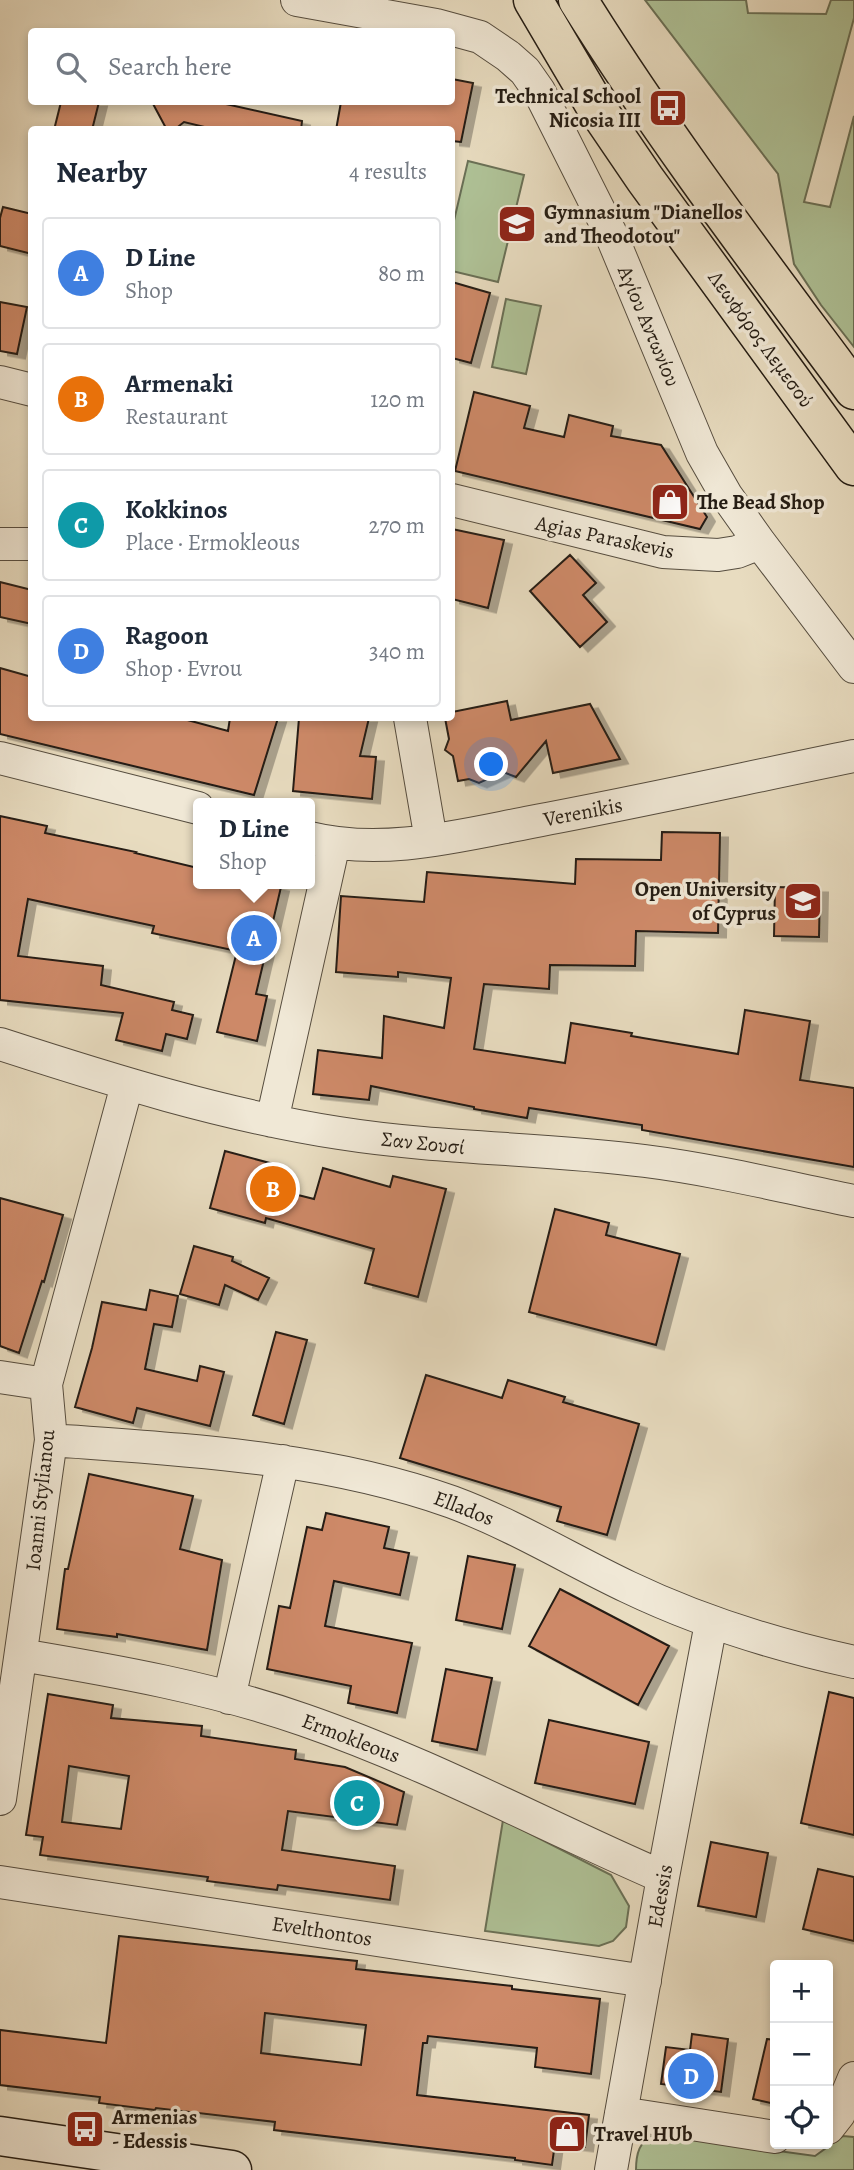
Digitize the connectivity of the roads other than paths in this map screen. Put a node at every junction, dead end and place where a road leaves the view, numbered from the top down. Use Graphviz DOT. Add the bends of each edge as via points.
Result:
graph roads {
  1 [pos="297,0"];
  2 [pos="533,0"];
  3 [pos="578,0"];
  4 [pos="447,28"];
  5 [pos="455,30"];
  6 [pos="0,382"];
  7 [pos="28,389"];
  8 [pos="854,390"];
  9 [pos="854,466"];
  10 [pos="455,501"];
  11 [pos="760,543"];
  12 [pos="0,544"];
  13 [pos="28,544"];
  14 [pos="854,667"];
  15 [pos="411,721"];
  16 [pos="854,756"];
  17 [pos="0,758"];
  18 [pos="193,807"];
  19 [pos="431,840"];
  20 [pos="322,841"];
  21 [pos="315,880"];
  22 [pos="313,889"];
  23 [pos="0,1044"];
  24 [pos="127,1085"];
  25 [pos="272,1121"];
  26 [pos="854,1201"];
  27 [pos="0,1377"];
  28 [pos="46,1384"];
  29 [pos="51,1440"];
  30 [pos="283,1461"];
  31 [pos="712,1623"];
  32 [pos="21,1655"];
  33 [pos="854,1662"];
  34 [pos="229,1698"];
  35 [pos="0,1799"];
  36 [pos="663,1877"];
  37 [pos="0,1882"];
  38 [pos="645,1981"];
  39 [pos="854,2078"];
  40 [pos="621,2113"];
  41 [pos="833,2122"];
  42 [pos="0,2136"];
  43 [pos="770,2136"];
  44 [pos="232,2170"];
  45 [pos="611,2170"];
  1 -- 4 [label="street, Αγίου Αντωνίου"];
  2 -- 9 [label="main road, Λεωφόρος Λεμεσού" via="631,158"];
  3 -- 8 [label="main road, Λεωφόρος Λεμεσού" via="669,136"];
  5 -- 11 [label="street, Αγίου Αντωνίου" via="480,37 508,56 539,91 610,232 702,453"];
  6 -- 7 [label="street"];
  10 -- 11 [label="street, Agias Paraskevis" via="663,552 718,555"];
  11 -- 14 [label="street, Αγίου Αντωνίου"];
  12 -- 13 [label="street"];
  15 -- 19 [label="street"];
  16 -- 19 [label="street, Verenikis"];
  17 -- 18 [label="street"];
  19 -- 20 [label="street, Verenikis" via="382,846"];
  20 -- 21 [label="street"];
  22 -- 25 [label="street"];
  23 -- 24 [label="street, Σαν Σουσί"];
  24 -- 25 [label="street, Σαν Σουσί"];
  24 -- 28 [label="street, Ioanni Stylianou"];
  25 -- 26 [label="street, Σαν Σουσί" via="457,1147 645,1161"];
  27 -- 28 [label="street"];
  28 -- 29 [label="street, Ioanni Stylianou"];
  29 -- 30 [label="street, Ellados"];
  29 -- 32 [label="street, Ioanni Stylianou"];
  30 -- 31 [label="street, Ellados" via="348,1472 453,1503 509,1525 628,1587"];
  30 -- 34 [label="street"];
  31 -- 33 [label="street, Ellados" via="789,1648"];
  31 -- 36 [label="street, Edessis"];
  32 -- 34 [label="street, Ermokleous" via="117,1671"];
  32 -- 35 [label="street, Ioanni Stylianou"];
  34 -- 36 [label="street, Ermokleous" via="395,1754"];
  36 -- 38 [label="street, Edessis"];
  37 -- 38 [label="street, Evelthontos"];
  38 -- 40 [label="street, Edessis"];
  39 -- 41 [label="street"];
  40 -- 43 [label="street"];
  40 -- 45 [label="street, Edessis"];
  42 -- 44 [label="main road"];
}
